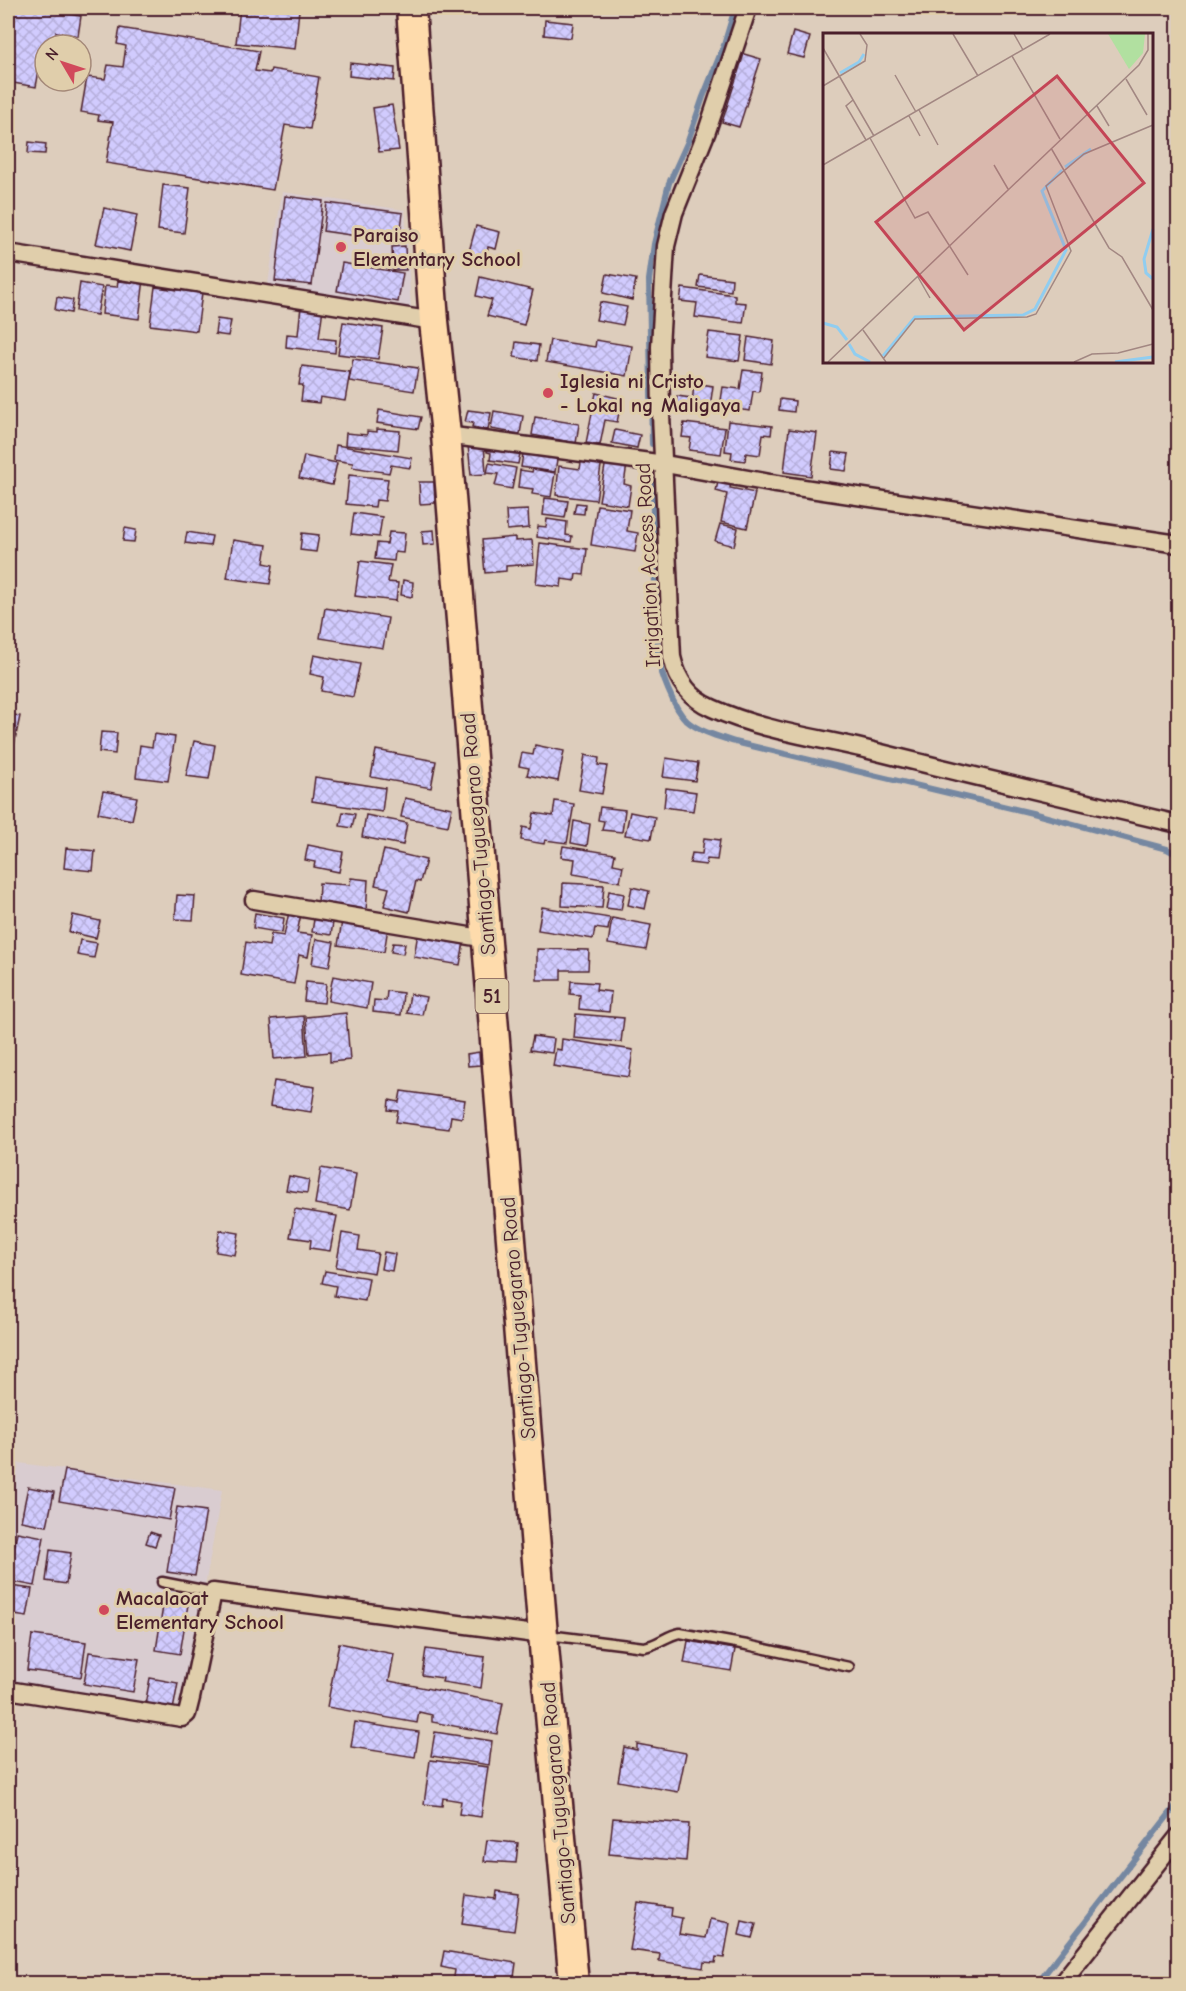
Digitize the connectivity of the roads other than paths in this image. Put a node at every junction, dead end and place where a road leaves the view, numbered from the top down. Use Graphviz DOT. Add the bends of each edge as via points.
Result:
graph roads {
  1 [pos="411,8"];
  2 [pos="748,8"];
  3 [pos="8,253"];
  4 [pos="434,321"];
  5 [pos="446,435"];
  6 [pos="665,464"];
  7 [pos="1179,544"];
  8 [pos="1179,824"];
  9 [pos="254,900"];
  10 [pos="487,939"];
  11 [pos="162,1582"];
  12 [pos="213,1592"];
  13 [pos="543,1635"];
  14 [pos="849,1667"];
  15 [pos="8,1690"];
  16 [pos="1179,1837"];
  17 [pos="574,1983"];
  18 [pos="1061,1983"];
  1 -- 4 [label="highway, Santiago-Tuguegarao Road / 51"];
  2 -- 6 [label="street, Irrigation Access Road" via="707,131 674,213 666,246 660,347"];
  3 -- 4 [label="street"];
  4 -- 5 [label="highway, Santiago-Tuguegarao Road / 51"];
  5 -- 6 [label="street"];
  5 -- 10 [label="highway, Santiago-Tuguegarao Road / 51"];
  6 -- 7 [label="street"];
  6 -- 8 [label="street, Irrigation Access Road" via="672,657 676,674 689,694 710,708 772,729"];
  9 -- 10 [label="street"];
  10 -- 13 [label="highway, Santiago-Tuguegarao Road / 51"];
  11 -- 12 [label="lane"];
  12 -- 13 [label="street"];
  12 -- 15 [label="street" via="191,1698 182,1718"];
  13 -- 14 [label="lane" via="644,1647 680,1633"];
  13 -- 17 [label="highway, Santiago-Tuguegarao Road / 51"];
  16 -- 18 [label="street"];
}
